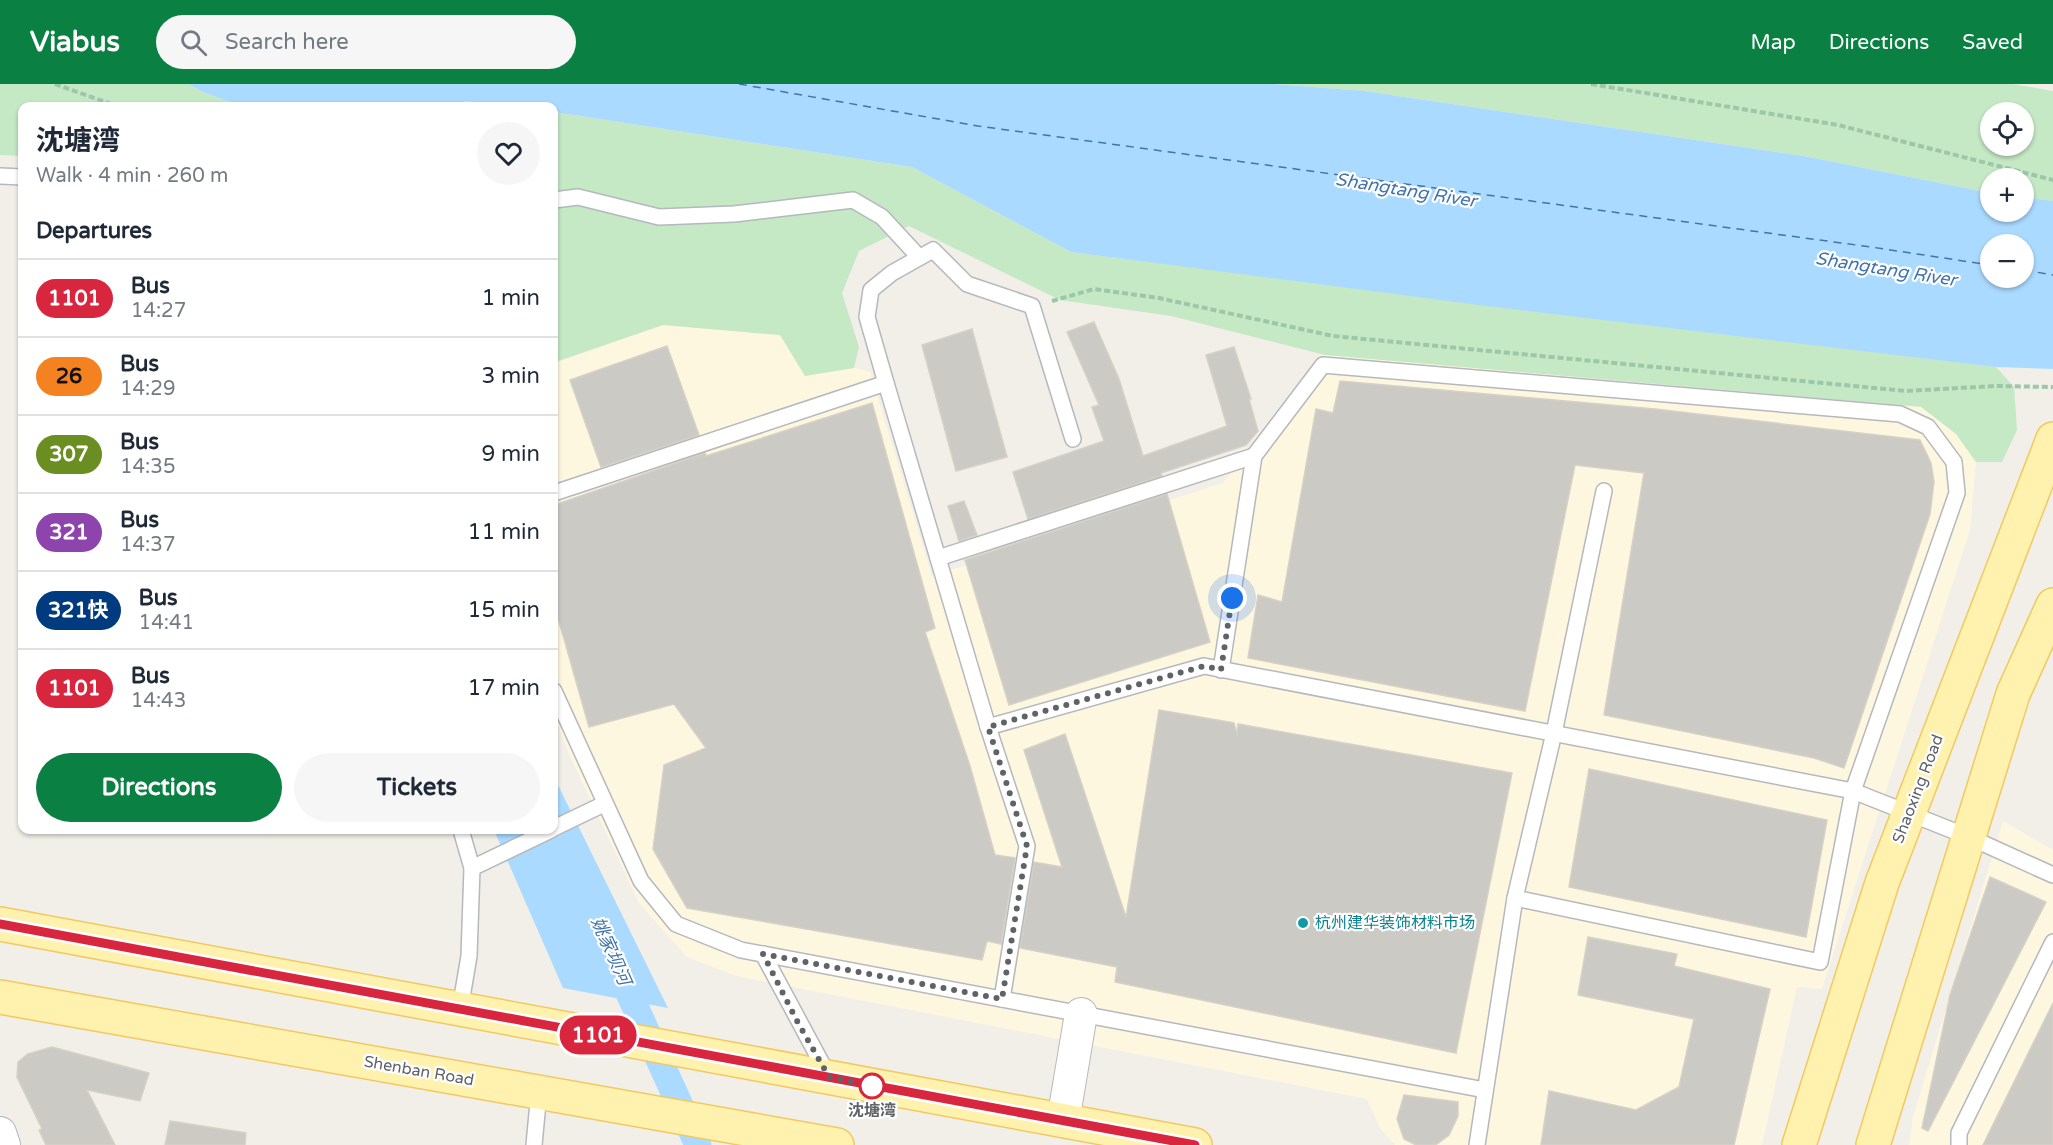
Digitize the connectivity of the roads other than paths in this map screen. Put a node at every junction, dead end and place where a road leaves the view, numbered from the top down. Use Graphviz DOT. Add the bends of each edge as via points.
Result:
graph roads {
  1 [pos="0,176"];
  2 [pos="18,177"];
  3 [pos="558,200"];
  4 [pos="919,258"];
  5 [pos="886,383"];
  6 [pos="1073,439"];
  7 [pos="2053,440"];
  8 [pos="1254,456"];
  9 [pos="1604,491"];
  10 [pos="558,492"];
  11 [pos="938,558"];
  12 [pos="2053,604"];
  13 [pos="1221,670"];
  14 [pos="558,700"];
  15 [pos="988,727"];
  16 [pos="1554,733"];
  17 [pos="1853,790"];
  18 [pos="604,804"];
  19 [pos="1909,813"];
  20 [pos="558,826"];
  21 [pos="462,834"];
  22 [pos="542,834"];
  23 [pos="1969,837"];
  24 [pos="472,868"];
  25 [pos="2053,875"];
  26 [pos="1515,898"];
  27 [pos="0,924"];
  28 [pos="2053,942"];
  29 [pos="763,954"];
  30 [pos="0,997"];
  31 [pos="1002,999"];
  32 [pos="460,1009"];
  33 [pos="1081,1014"];
  34 [pos="829,1077"];
  35 [pos="1485,1090"];
  36 [pos="539,1092"];
  37 [pos="1063,1121"];
  38 [pos="0,1133"];
  39 [pos="4,1145"];
  40 [pos="534,1145"];
  41 [pos="837,1145"];
  42 [pos="1195,1145"];
  43 [pos="1477,1145"];
  44 [pos="1799,1145"];
  45 [pos="1873,1145"];
  46 [pos="1959,1145"];
  1 -- 2 [label="lane"];
  3 -- 4 [label="lane" via="578,197 659,217 734,214 853,200 882,217"];
  4 -- 5 [label="lane" via="871,290 867,317"];
  4 -- 6 [label="lane" via="933,250 967,284 1032,306"];
  5 -- 10 [label="lane"];
  5 -- 11 [label="lane"];
  7 -- 19 [label="main road, Shaoxing Road"];
  8 -- 11 [label="lane"];
  8 -- 13 [label="lane"];
  8 -- 17 [label="lane" via="1323,365 1900,414 1928,427 1954,462 1957,493"];
  9 -- 16 [label="lane"];
  11 -- 15 [label="lane"];
  12 -- 23 [label="main road" via="2013,694"];
  13 -- 15 [label="lane" via="1204,666"];
  13 -- 16 [label="lane"];
  14 -- 18 [label="lane"];
  15 -- 31 [label="lane" via="1027,846"];
  16 -- 17 [label="lane"];
  16 -- 26 [label="lane"];
  17 -- 19 [label="lane"];
  17 -- 26 [label="lane" via="1820,962"];
  18 -- 20 [label="lane"];
  18 -- 29 [label="lane" via="641,881 676,924 741,950"];
  19 -- 23 [label="lane"];
  19 -- 44 [label="main road, Shaoxing Road" via="1882,883"];
  21 -- 24 [label="lane"];
  22 -- 24 [label="lane"];
  23 -- 25 [label="lane"];
  23 -- 45 [label="main road"];
  24 -- 32 [label="lane" via="469,956"];
  26 -- 35 [label="lane"];
  27 -- 32 [label="main road"];
  28 -- 46 [label="lane" via="1959,1133"];
  29 -- 31 [label="lane"];
  29 -- 34 [label="lane"];
  30 -- 36 [label="main road, Shenban Road"];
  31 -- 33 [label="lane"];
  32 -- 34 [label="main road"];
  33 -- 35 [label="lane"];
  33 -- 37 [label="street"];
  34 -- 37 [label="main road"];
  35 -- 43 [label="lane"];
  36 -- 40 [label="lane"];
  36 -- 41 [label="main road, Shenban Road"];
  37 -- 42 [label="main road"];
  38 -- 39 [label="street"];
}
